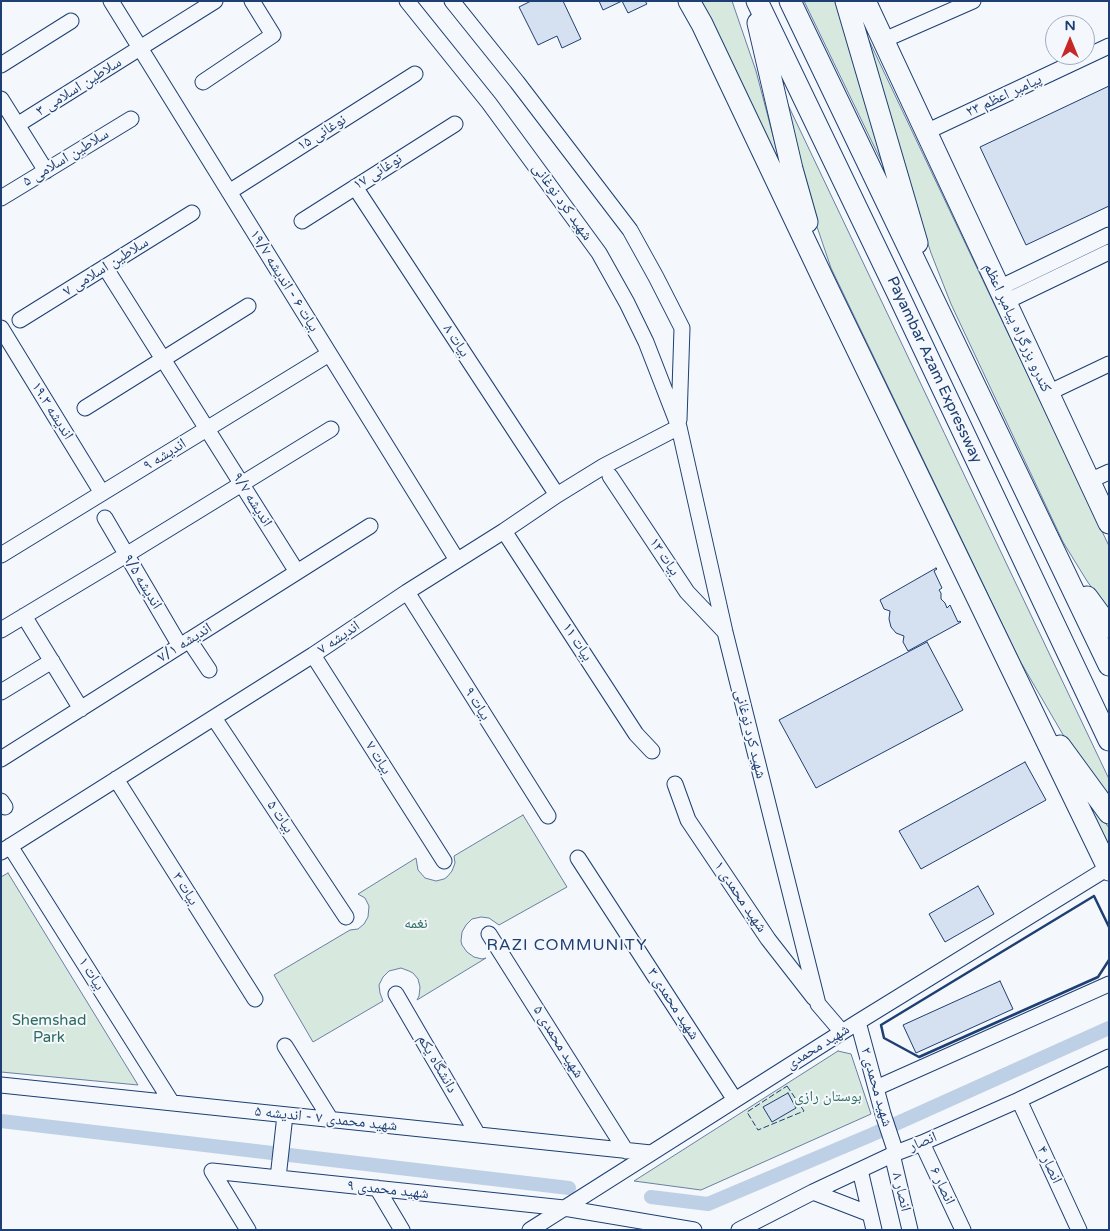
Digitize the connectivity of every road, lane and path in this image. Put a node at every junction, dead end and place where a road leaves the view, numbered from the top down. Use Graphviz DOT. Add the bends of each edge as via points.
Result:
graph roads {
  1 [pos="110,1"];
  2 [pos="215,1"];
  3 [pos="252,1"];
  4 [pos="407,1"];
  5 [pos="452,1"];
  6 [pos="689,1"];
  7 [pos="753,1"];
  8 [pos="757,1"];
  9 [pos="790,1"];
  10 [pos="846,1"];
  11 [pos="865,1"];
  12 [pos="973,1"];
  13 [pos="71,21"];
  14 [pos="884,40"];
  15 [pos="1109,46"];
  16 [pos="140,49"];
  17 [pos="1,65"];
  18 [pos="415,74"];
  19 [pos="203,82"];
  20 [pos="1,100"];
  21 [pos="131,119"];
  22 [pos="455,124"];
  23 [pos="17,125"];
  24 [pos="926,132"];
  25 [pos="46,171"];
  26 [pos="355,187"];
  27 [pos="229,192"];
  28 [pos="1,198"];
  29 [pos="192,213"];
  30 [pos="302,221"];
  31 [pos="1109,235"];
  32 [pos="1109,252"];
  33 [pos="105,267"];
  34 [pos="826,286"];
  35 [pos="1002,295"];
  36 [pos="934,301"];
  37 [pos="248,306"];
  38 [pos="20,320"];
  39 [pos="2,332"];
  40 [pos="329,354"];
  41 [pos="163,359"];
  42 [pos="1109,364"];
  43 [pos="1048,393"];
  44 [pos="85,408"];
  45 [pos="679,427"];
  46 [pos="207,429"];
  47 [pos="331,429"];
  48 [pos="1109,472"];
  49 [pos="610,476"];
  50 [pos="1089,482"];
  51 [pos="241,484"];
  52 [pos="102,493"];
  53 [pos="557,496"];
  54 [pos="105,518"];
  55 [pos="1109,523"];
  56 [pos="370,526"];
  57 [pos="504,531"];
  58 [pos="1051,545"];
  59 [pos="1,555"];
  60 [pos="126,555"];
  61 [pos="457,560"];
  62 [pos="297,572"];
  63 [pos="407,592"];
  64 [pos="24,616"];
  65 [pos="1109,627"];
  66 [pos="1,630"];
  67 [pos="725,632"];
  68 [pos="185,643"];
  69 [pos="313,655"];
  70 [pos="52,662"];
  71 [pos="1109,665"];
  72 [pos="208,670"];
  73 [pos="1,692"];
  74 [pos="1027,701"];
  75 [pos="81,709"];
  76 [pos="214,718"];
  77 [pos="1109,740"];
  78 [pos="652,752"];
  79 [pos="1,759"];
  80 [pos="116,779"];
  81 [pos="675,784"];
  82 [pos="1109,813"];
  83 [pos="548,816"];
  84 [pos="6,849"];
  85 [pos="578,858"];
  86 [pos="444,861"];
  87 [pos="1108,869"];
  88 [pos="346,917"];
  89 [pos="489,934"];
  90 [pos="1109,984"];
  91 [pos="396,994"];
  92 [pos="255,999"];
  93 [pos="818,1004"];
  94 [pos="858,1022"];
  95 [pos="842,1032"];
  96 [pos="285,1046"];
  97 [pos="1109,1057"];
  98 [pos="1,1085"];
  99 [pos="876,1088"];
  100 [pos="735,1100"];
  101 [pos="1019,1100"];
  102 [pos="172,1103"];
  103 [pos="285,1115"];
  104 [pos="331,1120"];
  105 [pos="478,1135"];
  106 [pos="922,1143"];
  107 [pos="626,1151"];
  108 [pos="651,1153"];
  109 [pos="894,1154"];
  110 [pos="860,1170"];
  111 [pos="278,1178"];
  112 [pos="377,1188"];
  113 [pos="813,1192"];
  114 [pos="564,1208"];
  115 [pos="870,1214"];
  116 [pos="248,1230"];
  117 [pos="402,1230"];
  118 [pos="530,1230"];
  119 [pos="694,1230"];
  120 [pos="739,1230"];
  121 [pos="874,1230"];
  122 [pos="910,1230"];
  123 [pos="963,1230"];
  124 [pos="1079,1230"];
  1 -- 16 [label="street, بیات ۶ - اندیشه ۱۹/۷"];
  2 -- 16 [label="street, سلاطین اسلامی ۳"];
  3 -- 19 [label="street" via="274,35"];
  4 -- 45 [label="street, شهید کرد نوغانی" via="489,103 599,253 646,342"];
  5 -- 45 [label="street, شهید کرد نوغانی" via="630,230 656,277 682,328"];
  6 -- 34 [label="highway"];
  7 -- 34 [label="highway" via="792,169"];
  8 -- 77 [label="highway, Payambar Azam Expressway"];
  9 -- 36 [label="highway, Payambar Azam Expressway"];
  10 -- 36 [label="highway"];
  11 -- 14 [label="highway, کندرو بزرگراه پیامبر اعظم"];
  12 -- 14 [label="street"];
  13 -- 17 [label="street"];
  14 -- 24 [label="highway, کندرو بزرگراه پیامبر اعظم"];
  15 -- 24 [label="street, پیامبر اعظم ۲۳"];
  16 -- 23 [label="street, سلاطین اسلامی ۳"];
  16 -- 27 [label="street, بیات ۶ - اندیشه ۱۹/۷"];
  18 -- 27 [label="street, نوغانی ۱۵"];
  20 -- 23 [label="street"];
  21 -- 25 [label="street, سلاطین اسلامی ۵"];
  22 -- 26 [label="street, نوغانی ۱۷"];
  23 -- 25 [label="street"];
  24 -- 35 [label="highway, کندرو بزرگراه پیامبر اعظم"];
  25 -- 28 [label="street, سلاطین اسلامی ۵"];
  26 -- 30 [label="street, نوغانی ۱۷"];
  26 -- 53 [label="street, بیات ۸"];
  27 -- 40 [label="street, بیات ۶ - اندیشه ۱۹/۷"];
  29 -- 33 [label="street, سلاطین اسلامی ۷"];
  31 -- 35 [label="street"];
  32 -- 35 [label="street"];
  33 -- 38 [label="street, سلاطین اسلامی ۷"];
  33 -- 41 [label="street, اندیشه ۹/۷"];
  34 -- 74 [label="highway"];
  35 -- 43 [label="highway, کندرو بزرگراه پیامبر اعظم"];
  36 -- 58 [label="highway, Payambar Azam Expressway"];
  37 -- 41 [label="street"];
  39 -- 52 [label="street, اندیشه ۱۹.۳"];
  40 -- 46 [label="street, اندیشه ۹"];
  40 -- 61 [label="street, بیات ۶ - اندیشه ۱۹/۷"];
  41 -- 44 [label="street"];
  41 -- 46 [label="street, اندیشه ۹/۷"];
  42 -- 43 [label="street"];
  43 -- 50 [label="highway, کندرو بزرگراه پیامبر اعظم"];
  45 -- 53 [label="street, اندیشه ۷" via="604,466"];
  45 -- 67 [label="street, شهید کرد نوغانی"];
  46 -- 51 [label="street, اندیشه ۹/۷"];
  46 -- 52 [label="street, اندیشه ۹"];
  47 -- 51 [label="street"];
  48 -- 50 [label="street"];
  49 -- 67 [label="street, بیات ۱۳" via="687,592"];
  50 -- 55 [label="highway, کندرو بزرگراه پیامبر اعظم"];
  51 -- 60 [label="street"];
  51 -- 62 [label="street, اندیشه ۹/۷"];
  52 -- 59 [label="street, اندیشه ۹"];
  53 -- 57 [label="street, اندیشه ۷"];
  54 -- 60 [label="street, اندیشه ۹/۵"];
  56 -- 62 [label="street, اندیشه ۷/۱"];
  57 -- 61 [label="street, اندیشه ۷"];
  57 -- 78 [label="street, بیات ۱۱" via="636,734"];
  58 -- 65 [label="highway"];
  58 -- 71 [label="highway, Payambar Azam Expressway"];
  60 -- 64 [label="street"];
  60 -- 68 [label="street, اندیشه ۹/۵"];
  61 -- 63 [label="street, اندیشه ۷"];
  62 -- 68 [label="street, اندیشه ۷/۱"];
  63 -- 69 [label="street, اندیشه ۷"];
  63 -- 83 [label="street, بیات ۹"];
  64 -- 66 [label="street"];
  64 -- 70 [label="street"];
  67 -- 93 [label="street, شهید کرد نوغانی"];
  68 -- 72 [label="street, اندیشه ۹/۵"];
  68 -- 75 [label="street, اندیشه ۷/۱"];
  69 -- 76 [label="street, اندیشه ۷"];
  69 -- 86 [label="street, بیات ۷"];
  70 -- 73 [label="street"];
  70 -- 75 [label="street"];
  74 -- 82 [label="highway"];
  74 -- 87 [label="highway"];
  75 -- 79 [label="street, اندیشه ۷/۱"];
  76 -- 80 [label="street, اندیشه ۷"];
  76 -- 88 [label="street, بیات ۵"];
  80 -- 84 [label="street, اندیشه ۷"];
  80 -- 92 [label="street, بیات ۳"];
  81 -- 93 [label="street, شهید محمدی ۱" via="688,820 768,939"];
  84 -- 102 [label="street, بیات ۱"];
  85 -- 100 [label="street, شهید محمدی ۳"];
  87 -- 94 [label="street, شهید محمدی"];
  89 -- 107 [label="street, شهید محمدی ۵"];
  90 -- 99 [label="street"];
  91 -- 105 [label="street, دانشگاه یکم"];
  93 -- 95 [label="street, شهید کرد نوغانی"];
  94 -- 95 [label="street, شهید محمدی"];
  94 -- 99 [label="street, شهید محمدی ۲"];
  95 -- 100 [label="street, شهید محمدی"];
  96 -- 104 [label="street"];
  97 -- 101 [label="street, انصار"];
  98 -- 102 [label="street, شهید محمدی ۷ - اندیشه ۵"];
  99 -- 109 [label="street, شهید محمدی ۲"];
  100 -- 108 [label="street, شهید محمدی"];
  101 -- 106 [label="street, انصار"];
  101 -- 124 [label="street, انصار ۴"];
  102 -- 103 [label="street, شهید محمدی ۷ - اندیشه ۵"];
  103 -- 104 [label="street, شهید محمدی ۷ - اندیشه ۵"];
  103 -- 111 [label="street"];
  104 -- 105 [label="street, شهید محمدی ۷ - اندیشه ۵"];
  105 -- 107 [label="street, شهید محمدی ۷ - اندیشه ۵"];
  106 -- 109 [label="street, انصار"];
  106 -- 123 [label="street, انصار ۶"];
  107 -- 108 [label="street, شهید محمدی ۷ - اندیشه ۵"];
  108 -- 114 [label="street, شهید محمدی"];
  109 -- 110 [label="street, انصار"];
  109 -- 122 [label="street, انصار ۸"];
  110 -- 113 [label="street, انصار"];
  110 -- 115 [label="street"];
  111 -- 112 [label="street, شهید محمدی ۹"];
  111 -- 116 [label="street, شهید محمدی ۹" via="212,1171"];
  112 -- 114 [label="street, شهید محمدی ۹"];
  112 -- 117 [label="street"];
  113 -- 115 [label="street"];
  113 -- 120 [label="street, انصار"];
  114 -- 118 [label="street, شهید محمدی"];
  114 -- 119 [label="street, شهید محمدی ۹"];
  115 -- 121 [label="street"];
}
